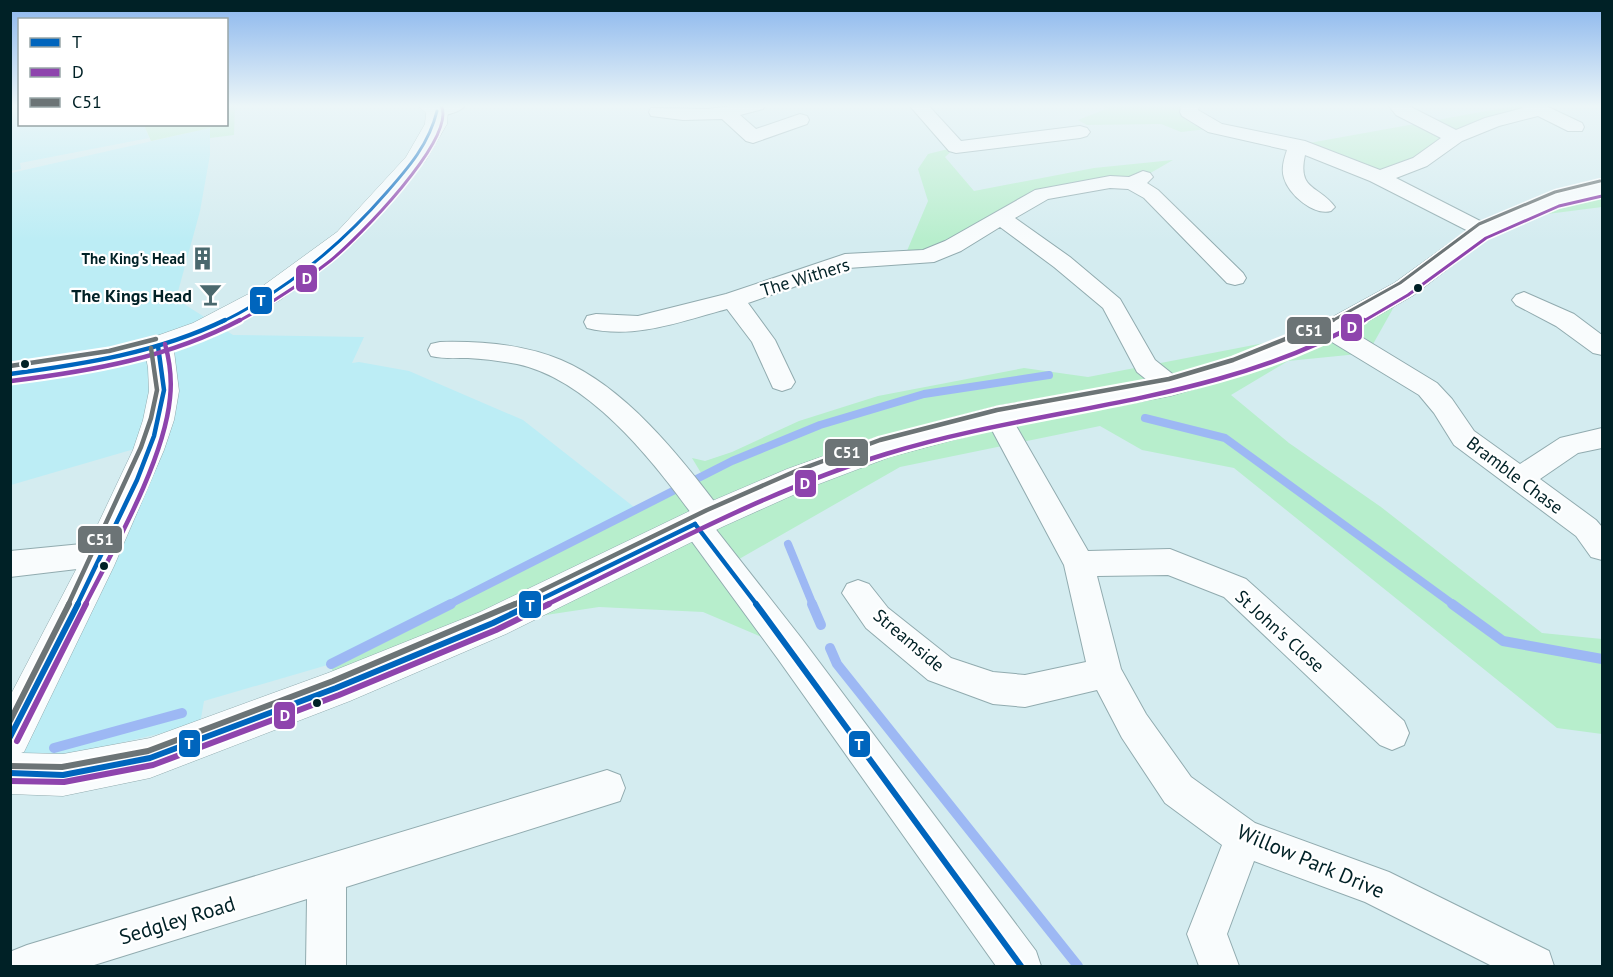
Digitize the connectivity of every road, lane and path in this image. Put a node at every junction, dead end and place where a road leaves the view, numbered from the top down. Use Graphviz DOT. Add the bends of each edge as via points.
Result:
graph roads {
  1 [pos="420,151"];
  2 [pos="1296,151"];
  3 [pos="1313,151"];
  4 [pos="1436,151"];
  5 [pos="1381,177"];
  6 [pos="1602,188"];
  7 [pos="1324,207"];
  8 [pos="1001,218"];
  9 [pos="1482,231"];
  10 [pos="1235,278"];
  11 [pos="734,300"];
  12 [pos="1524,300"];
  13 [pos="596,322"];
  14 [pos="1331,330"];
  15 [pos="158,346"];
  16 [pos="1602,347"];
  17 [pos="440,350"];
  18 [pos="10,374"];
  19 [pos="782,382"];
  20 [pos="1171,386"];
  21 [pos="998,417"];
  22 [pos="1602,438"];
  23 [pos="1521,478"];
  24 [pos="695,504"];
  25 [pos="1602,548"];
  26 [pos="102,555"];
  27 [pos="10,564"];
  28 [pos="1080,564"];
  29 [pos="858,593"];
  30 [pos="1105,673"];
  31 [pos="1392,733"];
  32 [pos="10,738"];
  33 [pos="10,774"];
  34 [pos="607,788"];
  35 [pos="1244,838"];
  36 [pos="327,874"];
  37 [pos="27,966"];
  38 [pos="326,966"];
  39 [pos="1021,966"];
  40 [pos="1219,966"];
  41 [pos="1534,966"];
  1 -- 15 [label="street" via="346,237 270,294 203,330"];
  2 -- 7 [label="street" via="1290,168 1295,184"];
  3 -- 5 [label="street"];
  4 -- 5 [label="street" via="1420,162"];
  5 -- 9 [label="street"];
  6 -- 9 [label="street" via="1557,199"];
  8 -- 10 [label="street, The Withers" via="1042,194 1138,180"];
  8 -- 11 [label="street, The Withers" via="926,257 882,269 845,261"];
  8 -- 20 [label="street" via="1112,304 1146,366"];
  9 -- 14 [label="street" via="1404,289"];
  11 -- 13 [label="street, The Withers" via="638,324"];
  11 -- 19 [label="street, The Withers" via="763,340"];
  12 -- 16 [label="street" via="1565,320"];
  14 -- 20 [label="street"];
  14 -- 23 [label="street, Bramble Chase" via="1428,389 1464,438"];
  15 -- 18 [label="street" via="111,358"];
  15 -- 26 [label="street" via="164,366 159,419"];
  17 -- 24 [label="street" via="508,353 564,372 626,417 662,453"];
  20 -- 21 [label="street"];
  21 -- 24 [label="street" via="883,447 799,478"];
  21 -- 28 [label="street, Willow Park Drive"];
  22 -- 23 [label="street" via="1570,445"];
  23 -- 25 [label="street, Bramble Chase" via="1586,528"];
  24 -- 33 [label="street" via="493,623 336,688 150,758 63,774"];
  24 -- 39 [label="street" via="790,649"];
  26 -- 27 [label="street"];
  26 -- 32 [label="street"];
  28 -- 30 [label="street, Willow Park Drive"];
  28 -- 31 [label="street, St John's Close" via="1170,562 1234,588"];
  29 -- 30 [label="street, Streamside" via="877,618 940,669 993,688 1025,691"];
  30 -- 35 [label="street, Willow Park Drive" via="1134,726 1178,790"];
  34 -- 36 [label="street, Sedgley Road"];
  35 -- 40 [label="street" via="1207,934"];
  35 -- 41 [label="street, Willow Park Drive" via="1375,886"];
  36 -- 37 [label="street, Sedgley Road"];
  36 -- 38 [label="street"];
}
